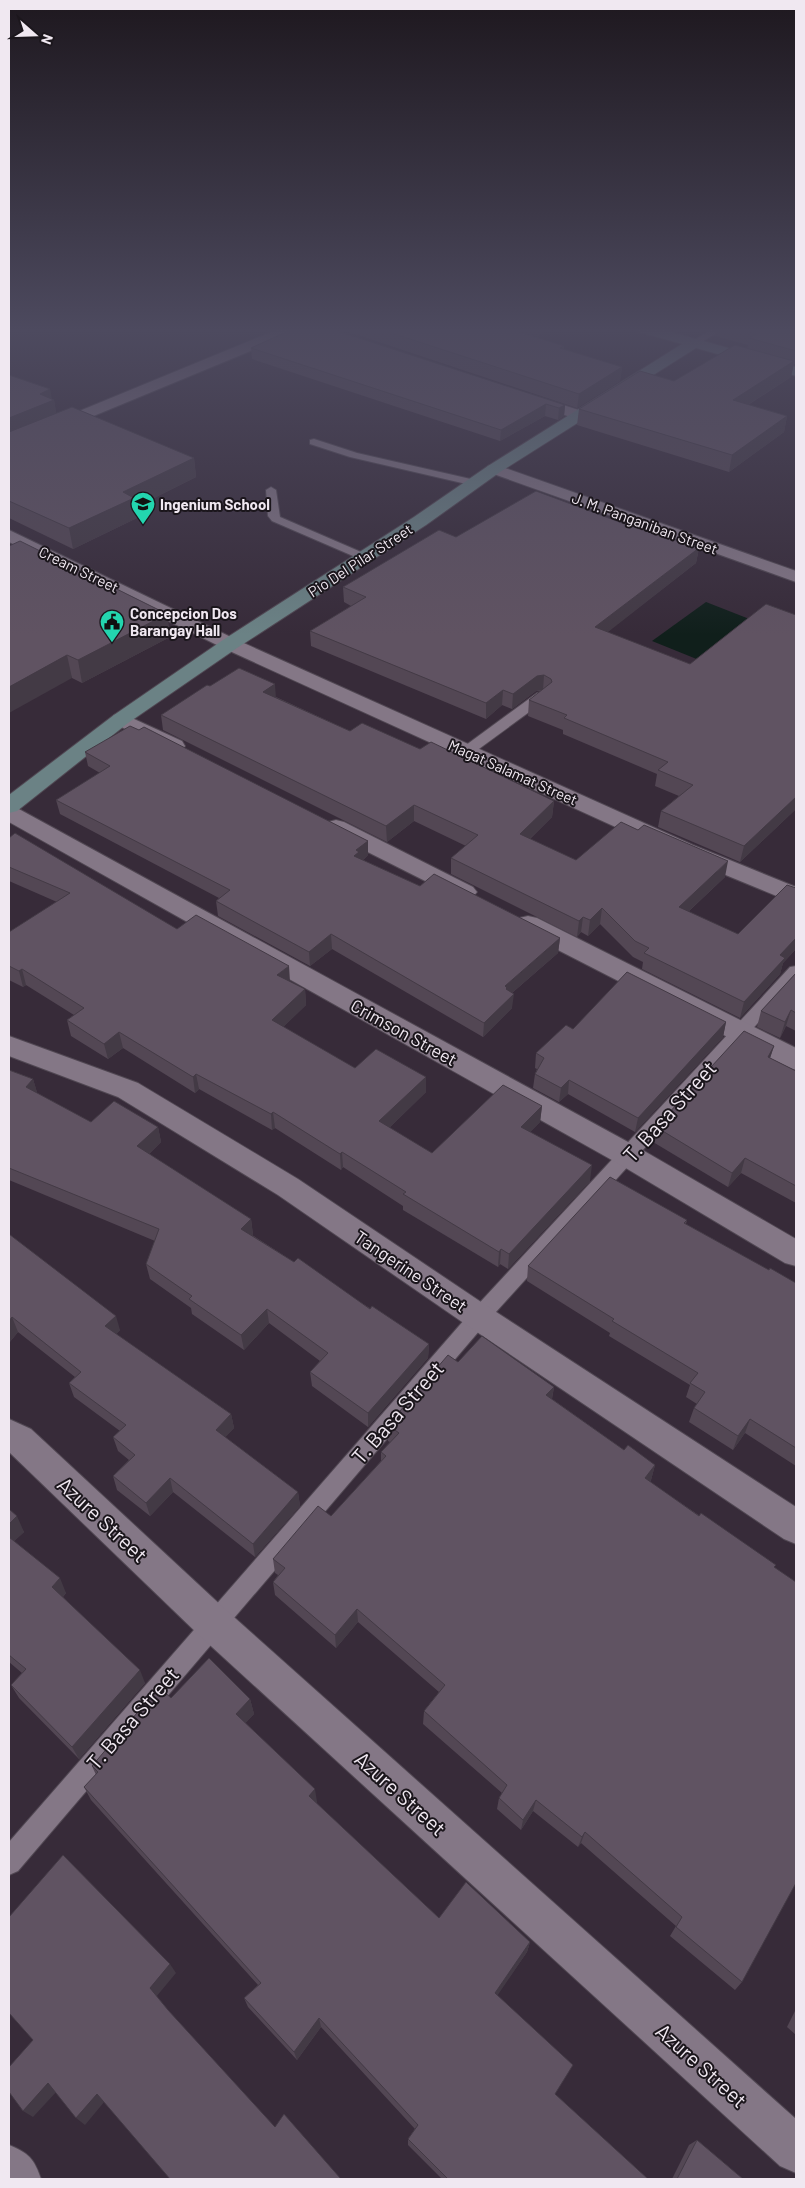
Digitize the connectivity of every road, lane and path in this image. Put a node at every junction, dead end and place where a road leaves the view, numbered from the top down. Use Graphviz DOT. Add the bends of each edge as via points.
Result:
graph roads {
  1 [pos="47,430"];
  2 [pos="556,430"];
  3 [pos="314,442"];
  4 [pos="9,446"];
  5 [pos="494,469"];
  6 [pos="475,483"];
  7 [pos="271,490"];
  8 [pos="9,535"];
  9 [pos="364,557"];
  10 [pos="796,577"];
  11 [pos="230,644"];
  12 [pos="542,696"];
  13 [pos="121,719"];
  14 [pos="467,751"];
  15 [pos="192,755"];
  16 [pos="9,806"];
  17 [pos="9,813"];
  18 [pos="316,817"];
  19 [pos="796,896"];
  20 [pos="484,902"];
  21 [pos="511,915"];
  22 [pos="796,971"];
  23 [pos="741,1031"];
  24 [pos="9,1046"];
  25 [pos="796,1060"];
  26 [pos="628,1156"];
  27 [pos="796,1254"];
  28 [pos="479,1317"];
  29 [pos="9,1434"];
  30 [pos="796,1527"];
  31 [pos="213,1623"];
  32 [pos="9,1862"];
  33 [pos="796,2150"];
  34 [pos="9,2168"];
  35 [pos="18,2179"];
  1 -- 4 [label="street"];
  2 -- 5 [label="street, Pio Del Pilar Street"];
  3 -- 6 [label="lane" via="354,455"];
  5 -- 6 [label="street, Pio Del Pilar Street"];
  5 -- 10 [label="street, J. M. Panganiban Street"];
  6 -- 9 [label="street, Pio Del Pilar Street"];
  7 -- 9 [label="lane" via="276,519"];
  8 -- 11 [label="street, Cream Street"];
  9 -- 11 [label="street, Pio Del Pilar Street"];
  11 -- 13 [label="street, Pio Del Pilar Street"];
  11 -- 14 [label="street, Magat Salamat Street"];
  12 -- 14 [label="lane"];
  13 -- 15 [label="street"];
  13 -- 16 [label="street, Pio Del Pilar Street"];
  14 -- 19 [label="street, Magat Salamat Street" via="685,850"];
  17 -- 26 [label="street, Crimson Street"];
  18 -- 20 [label="street"];
  21 -- 23 [label="street"];
  22 -- 23 [label="lane, T. Basa Street"];
  23 -- 25 [label="street"];
  23 -- 26 [label="lane, T. Basa Street"];
  24 -- 28 [label="street, Tangerine Street" via="128,1090 288,1187"];
  26 -- 27 [label="street, Crimson Street"];
  26 -- 28 [label="lane, T. Basa Street"];
  28 -- 30 [label="street, Tangerine Street"];
  28 -- 31 [label="lane, T. Basa Street"];
  29 -- 31 [label="street, Azure Street"];
  31 -- 32 [label="lane, T. Basa Street"];
  31 -- 33 [label="street, Azure Street"];
  34 -- 35 [label="street"];
}
